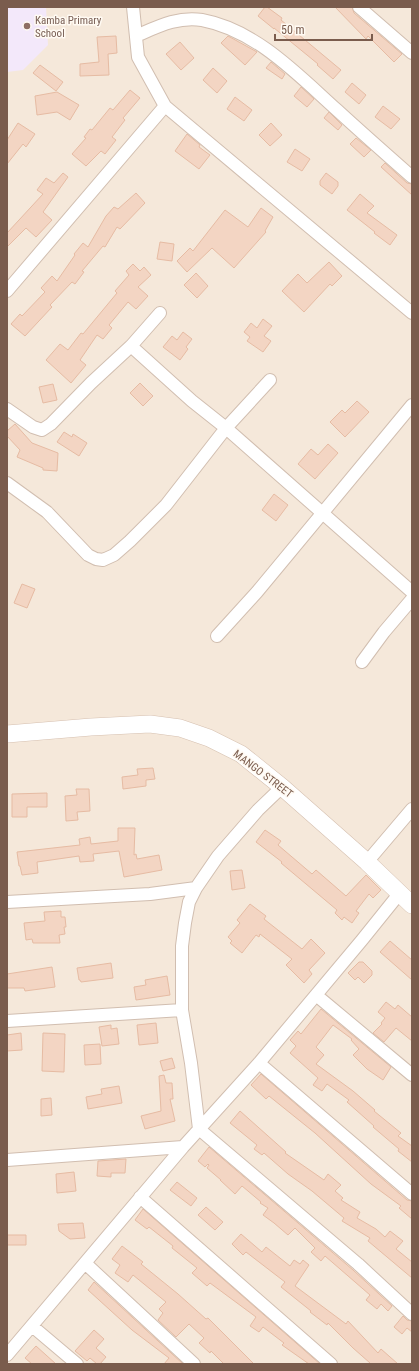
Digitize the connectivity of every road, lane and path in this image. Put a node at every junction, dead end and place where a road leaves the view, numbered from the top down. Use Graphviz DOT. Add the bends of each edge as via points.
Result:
graph roads {
  1 [pos="133,7"];
  2 [pos="359,7"];
  3 [pos="136,36"];
  4 [pos="412,54"];
  5 [pos="165,106"];
  6 [pos="412,176"];
  7 [pos="7,291"];
  8 [pos="160,313"];
  9 [pos="412,313"];
  10 [pos="131,346"];
  11 [pos="270,380"];
  12 [pos="412,405"];
  13 [pos="7,409"];
  14 [pos="226,428"];
  15 [pos="7,483"];
  16 [pos="323,513"];
  17 [pos="412,592"];
  18 [pos="412,599"];
  19 [pos="216,636"];
  20 [pos="362,662"];
  21 [pos="7,734"];
  22 [pos="282,787"];
  23 [pos="412,809"];
  24 [pos="367,862"];
  25 [pos="196,888"];
  26 [pos="399,894"];
  27 [pos="7,902"];
  28 [pos="412,905"];
  29 [pos="316,995"];
  30 [pos="182,1010"];
  31 [pos="7,1021"];
  32 [pos="259,1063"];
  33 [pos="412,1075"];
  34 [pos="199,1130"];
  35 [pos="183,1147"];
  36 [pos="7,1160"];
  37 [pos="412,1194"];
  38 [pos="140,1197"];
  39 [pos="86,1264"];
  40 [pos="412,1314"];
  41 [pos="32,1326"];
  42 [pos="7,1356"];
  43 [pos="77,1364"];
  44 [pos="194,1364"];
  45 [pos="331,1364"];
  1 -- 3 [label="street"];
  2 -- 4 [label="street"];
  3 -- 5 [label="street" via="138,57"];
  3 -- 6 [label="street" via="173,21 201,20 232,29 279,58"];
  5 -- 7 [label="street"];
  5 -- 9 [label="street"];
  8 -- 10 [label="street"];
  10 -- 13 [label="street" via="42,430 33,427"];
  10 -- 14 [label="street"];
  11 -- 14 [label="street"];
  12 -- 16 [label="street"];
  14 -- 15 [label="street" via="166,505 114,555 103,560 88,555 47,512"];
  14 -- 16 [label="street"];
  16 -- 17 [label="street"];
  16 -- 19 [label="street" via="257,592"];
  18 -- 20 [label="street"];
  21 -- 22 [label="main road, MANGO STREET" via="150,724 180,728 209,738 241,754"];
  22 -- 24 [label="main road, MANGO STREET"];
  22 -- 25 [label="street" via="218,856"];
  23 -- 24 [label="street"];
  24 -- 26 [label="main road, MANGO STREET"];
  25 -- 27 [label="street" via="150,894"];
  25 -- 30 [label="street" via="189,902 182,946"];
  26 -- 28 [label="main road, MANGO STREET"];
  26 -- 29 [label="street"];
  29 -- 32 [label="street"];
  29 -- 33 [label="street"];
  30 -- 31 [label="street"];
  30 -- 34 [label="street"];
  32 -- 34 [label="street"];
  32 -- 37 [label="street"];
  34 -- 35 [label="street"];
  34 -- 40 [label="street" via="358,1264"];
  35 -- 36 [label="street"];
  35 -- 38 [label="street"];
  38 -- 39 [label="street"];
  38 -- 45 [label="street"];
  39 -- 41 [label="street"];
  39 -- 44 [label="street"];
  41 -- 42 [label="street"];
  41 -- 43 [label="street"];
}
